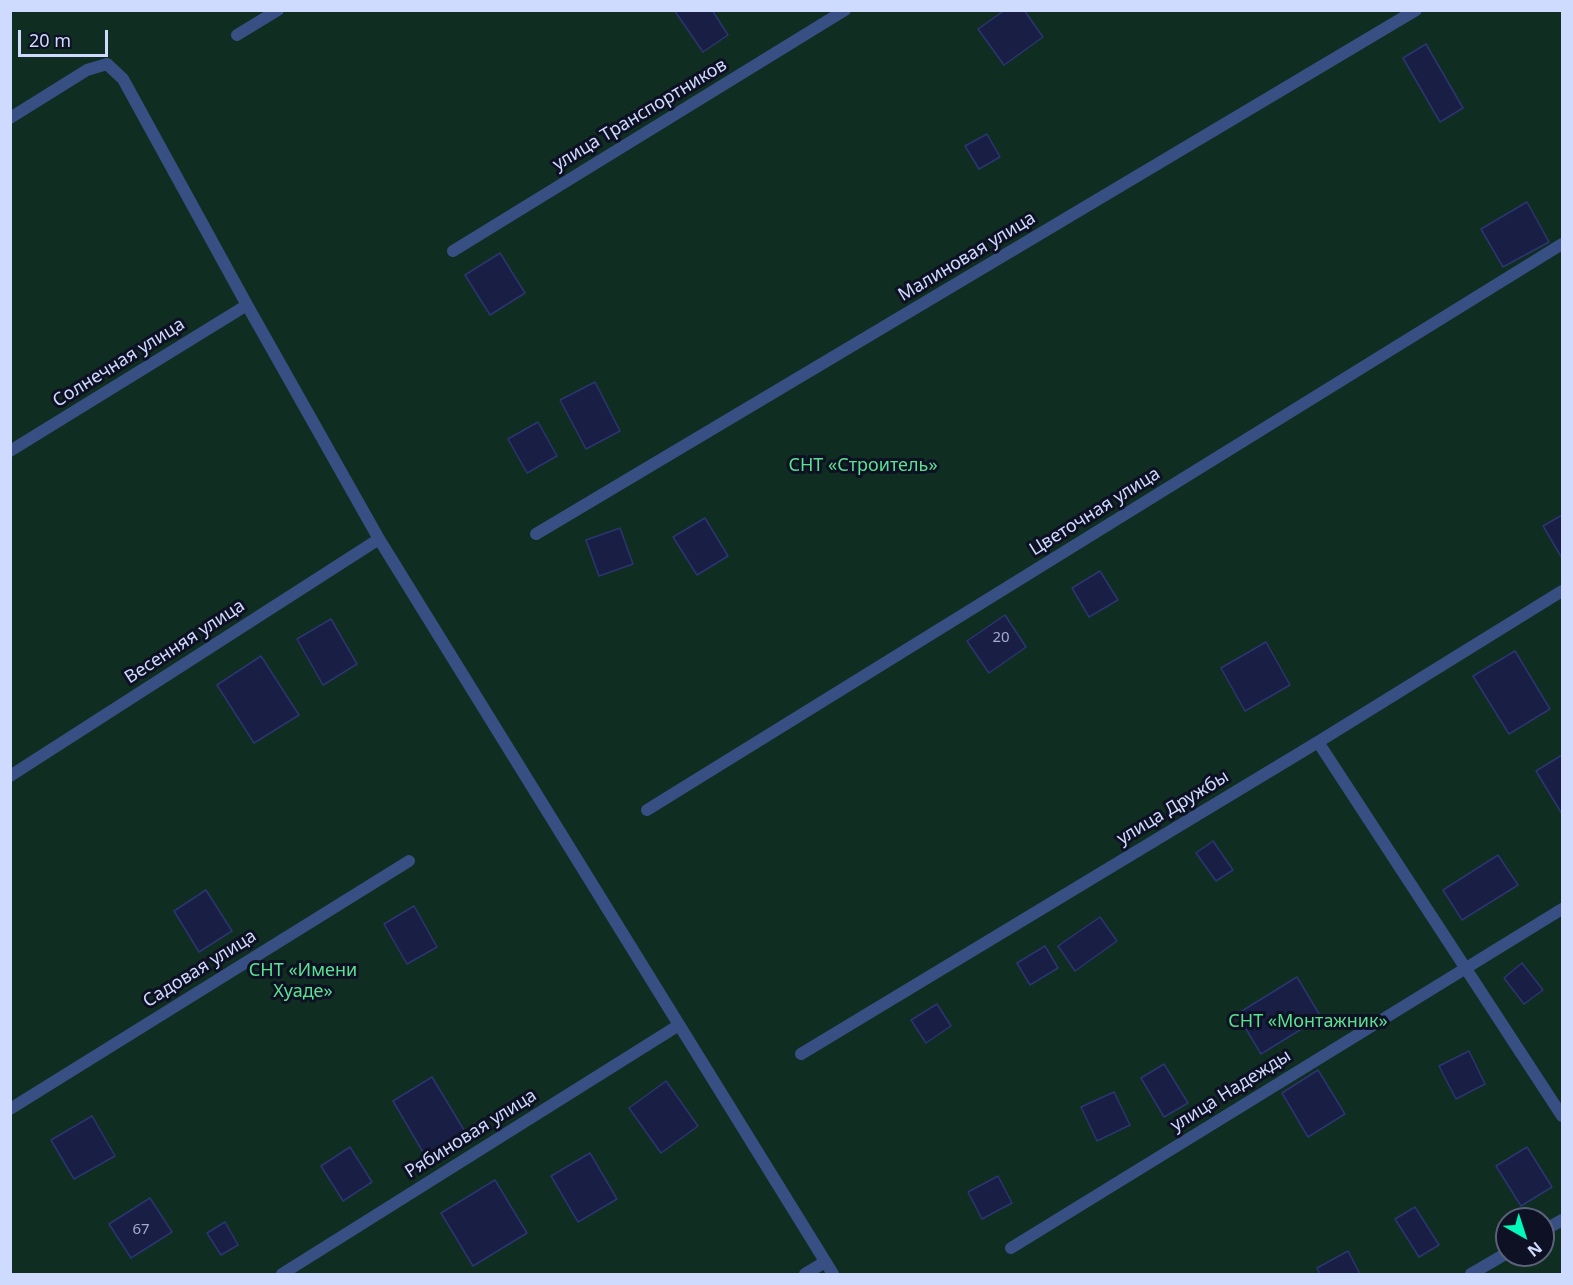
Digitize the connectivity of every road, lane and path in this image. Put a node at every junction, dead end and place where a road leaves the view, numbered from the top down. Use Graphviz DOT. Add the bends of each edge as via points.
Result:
graph roads {
  1 [pos="278,10"];
  2 [pos="845,10"];
  3 [pos="1416,10"];
  4 [pos="237,35"];
  5 [pos="10,118"];
  6 [pos="1563,244"];
  7 [pos="453,251"];
  8 [pos="247,305"];
  9 [pos="10,451"];
  10 [pos="536,534"];
  11 [pos="379,539"];
  12 [pos="1563,591"];
  13 [pos="1318,742"];
  14 [pos="10,776"];
  15 [pos="647,810"];
  16 [pos="409,861"];
  17 [pos="1563,909"];
  18 [pos="1466,967"];
  19 [pos="679,1025"];
  20 [pos="801,1054"];
  21 [pos="10,1108"];
  22 [pos="1563,1116"];
  23 [pos="1011,1248"];
  24 [pos="1495,1260"];
  25 [pos="825,1262"];
  26 [pos="282,1275"];
  27 [pos="805,1275"];
  28 [pos="833,1275"];
  29 [pos="1471,1275"];
  1 -- 4 [label="street"];
  2 -- 7 [label="street, улица Транспортников"];
  3 -- 10 [label="street, Малиновая улица"];
  5 -- 8 [label="street" via="87,70 107,64 123,79"];
  6 -- 15 [label="street, Цветочная улица"];
  8 -- 9 [label="street, Солнечная улица"];
  8 -- 11 [label="street"];
  11 -- 14 [label="street, Весенняя улица"];
  11 -- 19 [label="street"];
  12 -- 13 [label="street, улица Дружбы"];
  13 -- 18 [label="street"];
  13 -- 20 [label="street, улица Дружбы"];
  16 -- 21 [label="street, Садовая улица"];
  17 -- 18 [label="street, улица Надежды"];
  18 -- 22 [label="street"];
  18 -- 23 [label="street, улица Надежды"];
  19 -- 25 [label="street"];
  19 -- 26 [label="street, Рябиновая улица"];
  24 -- 29 [label="street"];
  25 -- 27 [label="street"];
  25 -- 28 [label="street"];
}
